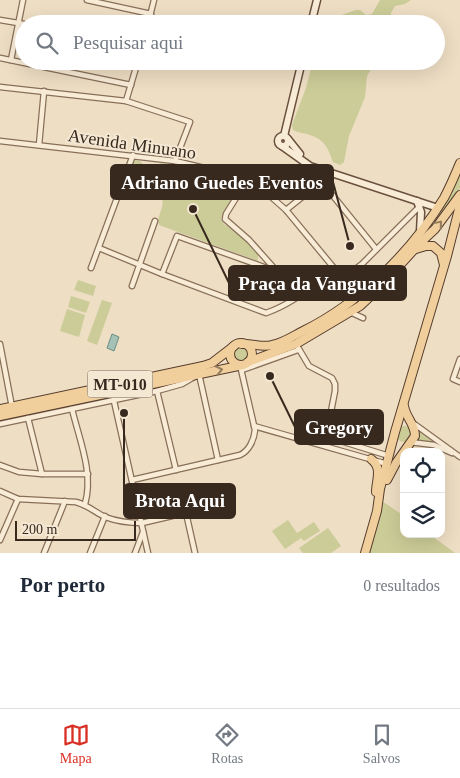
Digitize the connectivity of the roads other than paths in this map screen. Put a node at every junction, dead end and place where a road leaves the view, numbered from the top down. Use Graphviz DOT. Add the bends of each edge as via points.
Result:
graph roads {
  1 [pos="23,0"];
  2 [pos="86,0"];
  3 [pos="154,0"];
  4 [pos="317,0"];
  5 [pos="151,14"];
  6 [pos="22,15"];
  7 [pos="313,15"];
  8 [pos="0,20"];
  9 [pos="15,22"];
  10 [pos="15,47"];
  11 [pos="0,58"];
  12 [pos="11,60"];
  13 [pos="15,61"];
  14 [pos="59,70"];
  15 [pos="135,70"];
  16 [pos="300,70"];
  17 [pos="131,85"];
  18 [pos="0,87"];
  19 [pos="44,91"];
  20 [pos="126,101"];
  21 [pos="286,137"];
  22 [pos="0,141"];
  23 [pos="40,145"];
  24 [pos="133,155"];
  25 [pos="175,161"];
  26 [pos="460,163"];
  27 [pos="310,165"];
  28 [pos="246,182"];
  29 [pos="321,182"];
  30 [pos="460,195"];
  31 [pos="418,204"];
  32 [pos="460,205"];
  33 [pos="438,208"];
  34 [pos="286,210"];
  35 [pos="458,215"];
  36 [pos="155,221"];
  37 [pos="420,232"];
  38 [pos="98,248"];
  39 [pos="376,249"];
  40 [pos="414,250"];
  41 [pos="444,264"];
  42 [pos="139,266"];
  43 [pos="91,268"];
  44 [pos="334,270"];
  45 [pos="276,271"];
  46 [pos="162,274"];
  47 [pos="342,279"];
  48 [pos="132,286"];
  49 [pos="299,296"];
  50 [pos="358,297"];
  51 [pos="350,312"];
  52 [pos="363,318"];
  53 [pos="0,344"];
  54 [pos="238,345"];
  55 [pos="297,347"];
  56 [pos="460,359"];
  57 [pos="243,366"];
  58 [pos="199,374"];
  59 [pos="460,382"];
  60 [pos="157,391"];
  61 [pos="97,400"];
  62 [pos="114,401"];
  63 [pos="404,405"];
  64 [pos="12,407"];
  65 [pos="0,409"];
  66 [pos="72,409"];
  67 [pos="0,416"];
  68 [pos="28,418"];
  69 [pos="411,422"];
  70 [pos="0,424"];
  71 [pos="398,424"];
  72 [pos="254,426"];
  73 [pos="394,438"];
  74 [pos="410,443"];
  75 [pos="460,458"];
  76 [pos="371,459"];
  77 [pos="218,460"];
  78 [pos="389,460"];
  79 [pos="396,463"];
  80 [pos="0,465"];
  81 [pos="176,470"];
  82 [pos="42,474"];
  83 [pos="88,474"];
  84 [pos="132,480"];
  85 [pos="0,491"];
  86 [pos="18,499"];
  87 [pos="379,501"];
  88 [pos="65,502"];
  89 [pos="85,504"];
  90 [pos="219,505"];
  91 [pos="186,514"];
  92 [pos="105,516"];
  93 [pos="142,523"];
  94 [pos="143,531"];
  95 [pos="0,540"];
  96 [pos="44,553"];
  97 [pos="90,553"];
  98 [pos="134,553"];
  99 [pos="148,553"];
  100 [pos="195,553"];
  101 [pos="365,553"];
  1 -- 6 [label="street"];
  2 -- 5 [label="street"];
  3 -- 5 [label="street"];
  4 -- 7 [label="street"];
  8 -- 9 [label="street"];
  10 -- 12 [label="street"];
  11 -- 12 [label="street"];
  12 -- 13 [label="street"];
  14 -- 17 [label="street"];
  15 -- 17 [label="street"];
  16 -- 21 [label="street"];
  17 -- 20 [label="street"];
  18 -- 19 [label="street"];
  19 -- 20 [label="street"];
  19 -- 23 [label="street"];
  20 -- 25 [label="street" via="190,122"];
  21 -- 27 [label="street"];
  21 -- 27 [label="street" via="280,136 279,144"];
  22 -- 23 [label="street, Avenida Minuano"];
  23 -- 24 [label="street, Avenida Minuano"];
  24 -- 25 [label="street, Avenida Minuano"];
  24 -- 38 [label="street"];
  25 -- 28 [label="street, Avenida Minuano"];
  26 -- 33 [label="main road"];
  27 -- 29 [label="street"];
  27 -- 31 [label="street"];
  28 -- 34 [label="street, Avenida Minuano" via="269,195"];
  28 -- 45 [label="street" via="226,219"];
  29 -- 34 [label="street"];
  29 -- 39 [label="street"];
  40 -- 30 [label="main road, one-way"];
  31 -- 33 [label="street"];
  31 -- 37 [label="street"];
  31 -- 39 [label="street"];
  32 -- 35 [label="main road"];
  33 -- 37 [label="main road"];
  34 -- 44 [label="street, Avenida Minuano"];
  35 -- 41 [label="main road"];
  36 -- 42 [label="street"];
  37 -- 50 [label="main road"];
  38 -- 42 [label="street"];
  38 -- 43 [label="street"];
  39 -- 47 [label="street"];
  40 -- 41 [label="main road" via="429,245 437,248"];
  40 -- 51 [label="main road, MT-010" via="378,289"];
  41 -- 63 [label="main road"];
  42 -- 46 [label="street"];
  42 -- 48 [label="street"];
  44 -- 47 [label="street, Avenida Minuano"];
  44 -- 49 [label="street"];
  45 -- 46 [label="street" via="177,236"];
  45 -- 49 [label="street"];
  46 -- 49 [label="street" via="266,313"];
  47 -- 50 [label="street, Avenida Minuano"];
  50 -- 54 [label="main road" via="330,317 280,343"];
  51 -- 52 [label="street"];
  51 -- 55 [label="main road, MT-010"];
  53 -- 64 [label="street"];
  54 -- 57 [label="main road" via="230,352 231,359"];
  54 -- 57 [label="main road" via="247,346 251,351 251,357"];
  54 -- 64 [label="main road, MT-010" via="203,366"];
  55 -- 57 [label="main road, MT-010"];
  55 -- 78 [label="street" via="309,366 332,378 335,384 328,437"];
  56 -- 59 [label="street" via="453,379"];
  58 -- 57 [label="main road, MT-010, one-way"];
  57 -- 72 [label="street"];
  58 -- 60 [label="street"];
  58 -- 61 [label="main road, MT-010"];
  58 -- 77 [label="street"];
  60 -- 62 [label="street"];
  60 -- 81 [label="street"];
  61 -- 62 [label="street"];
  61 -- 66 [label="street"];
  61 -- 67 [label="main road, MT-010"];
  62 -- 84 [label="street"];
  63 -- 69 [label="main road"];
  63 -- 71 [label="main road"];
  64 -- 65 [label="main road, MT-010"];
  66 -- 68 [label="street"];
  66 -- 83 [label="street"];
  68 -- 70 [label="street"];
  68 -- 82 [label="street"];
  69 -- 71 [label="main road"];
  69 -- 74 [label="main road" via="415,436"];
  69 -- 75 [label="street"];
  71 -- 73 [label="main road"];
  72 -- 76 [label="street"];
  72 -- 77 [label="street" via="254,436 246,452"];
  73 -- 74 [label="main road" via="401,444"];
  73 -- 78 [label="main road"];
  74 -- 75 [label="street" via="434,444"];
  74 -- 79 [label="main road"];
  76 -- 78 [label="street"];
  76 -- 87 [label="main road" via="378,466 376,494"];
  77 -- 81 [label="street"];
  78 -- 79 [label="street"];
  78 -- 87 [label="main road"];
  79 -- 87 [label="main road"];
  80 -- 82 [label="street" via="19,472"];
  81 -- 84 [label="street"];
  82 -- 83 [label="street"];
  83 -- 89 [label="street"];
  84 -- 93 [label="street"];
  85 -- 86 [label="street"];
  86 -- 88 [label="street"];
  86 -- 95 [label="street"];
  87 -- 101 [label="main road"];
  88 -- 89 [label="street"];
  88 -- 96 [label="street"];
  89 -- 92 [label="street"];
  90 -- 91 [label="street"];
  91 -- 93 [label="street"];
  91 -- 100 [label="street"];
  92 -- 93 [label="street"];
  92 -- 97 [label="street"];
  93 -- 94 [label="street"];
  94 -- 98 [label="street"];
  94 -- 99 [label="street"];
}
